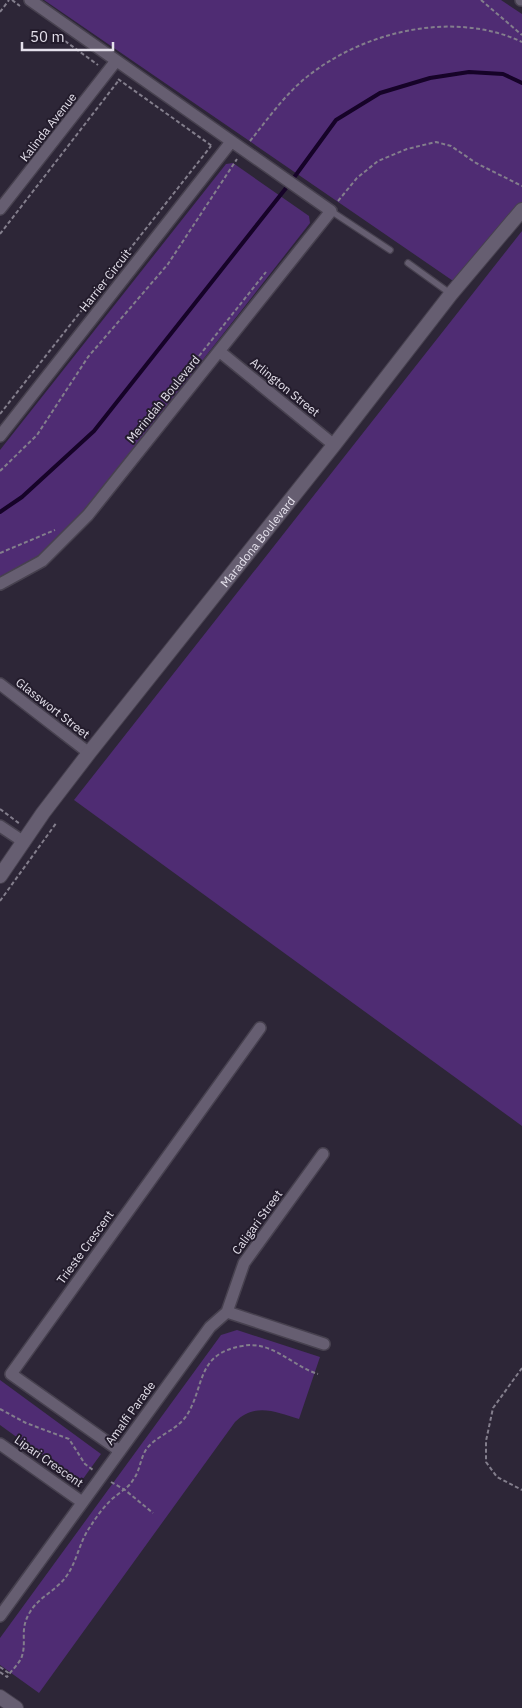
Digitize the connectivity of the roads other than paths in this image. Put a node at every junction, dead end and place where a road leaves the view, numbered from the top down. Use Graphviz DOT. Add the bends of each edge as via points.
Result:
graph roads {
  1 [pos="30,0"];
  2 [pos="116,61"];
  3 [pos="231,142"];
  4 [pos="0,210"];
  5 [pos="522,210"];
  6 [pos="330,211"];
  7 [pos="390,250"];
  8 [pos="408,263"];
  9 [pos="451,294"];
  10 [pos="219,351"];
  11 [pos="0,436"];
  12 [pos="334,445"];
  13 [pos="0,584"];
  14 [pos="0,684"];
  15 [pos="89,753"];
  16 [pos="0,826"];
  17 [pos="27,837"];
  18 [pos="0,876"];
  19 [pos="260,1028"];
  20 [pos="323,1154"];
  21 [pos="227,1312"];
  22 [pos="324,1344"];
  23 [pos="0,1444"];
  24 [pos="120,1451"];
  25 [pos="82,1502"];
  26 [pos="0,1616"];
  27 [pos="0,1697"];
  28 [pos="16,1708"];
  1 -- 2 [label="street"];
  2 -- 3 [label="street"];
  2 -- 4 [label="street, Kalinda Avenue"];
  3 -- 6 [label="street"];
  3 -- 11 [label="street, Harrier Circuit"];
  5 -- 9 [label="street, Maradona Boulevard"];
  6 -- 7 [label="lane"];
  6 -- 10 [label="street, Merindah Boulevard"];
  8 -- 9 [label="lane"];
  9 -- 12 [label="street, Maradona Boulevard"];
  10 -- 12 [label="street, Arlington Street"];
  10 -- 13 [label="street, Merindah Boulevard" via="63,542 42,561"];
  12 -- 15 [label="street, Maradona Boulevard"];
  14 -- 15 [label="street, Glasswort Street"];
  15 -- 17 [label="street, Maradona Boulevard"];
  16 -- 17 [label="street"];
  17 -- 18 [label="street, Maradona Boulevard"];
  19 -- 24 [label="street, Trieste Crescent" via="11,1374"];
  20 -- 21 [label="street, Caligari Street" via="244,1263"];
  21 -- 22 [label="street"];
  21 -- 24 [label="street, Amalfi Parade" via="210,1327"];
  23 -- 25 [label="street, Lipari Crescent"];
  24 -- 25 [label="street, Amalfi Parade"];
  25 -- 26 [label="street, Amalfi Parade"];
  27 -- 28 [label="street"];
}
